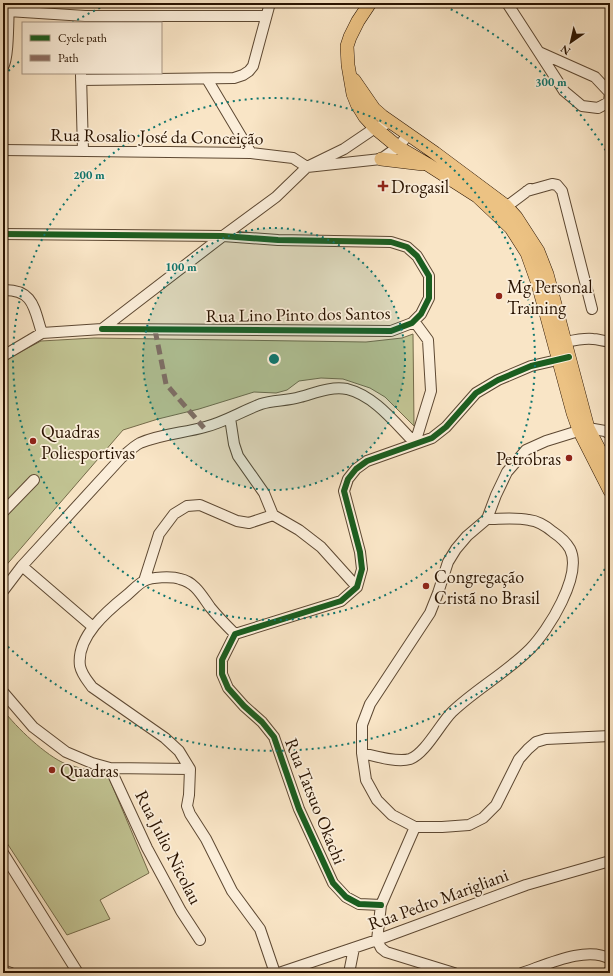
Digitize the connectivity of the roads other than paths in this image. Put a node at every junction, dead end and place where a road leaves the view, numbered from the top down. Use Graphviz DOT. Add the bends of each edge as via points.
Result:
graph roads {
  1 [pos="270,3"];
  2 [pos="370,3"];
  3 [pos="507,3"];
  4 [pos="9,7"];
  5 [pos="266,16"];
  6 [pos="84,19"];
  7 [pos="539,52"];
  8 [pos="3,67"];
  9 [pos="349,71"];
  10 [pos="81,76"];
  11 [pos="207,79"];
  12 [pos="391,122"];
  13 [pos="375,128"];
  14 [pos="408,135"];
  15 [pos="398,147"];
  16 [pos="3,150"];
  17 [pos="83,151"];
  18 [pos="251,153"];
  19 [pos="381,159"];
  20 [pos="427,164"];
  21 [pos="307,166"];
  22 [pos="502,210"];
  23 [pos="3,234"];
  24 [pos="223,236"];
  25 [pos="3,290"];
  26 [pos="592,309"];
  27 [pos="414,321"];
  28 [pos="102,330"];
  29 [pos="42,333"];
  30 [pos="610,341"];
  31 [pos="566,342"];
  32 [pos="3,356"];
  33 [pos="564,358"];
  34 [pos="230,418"];
  35 [pos="584,429"];
  36 [pos="610,434"];
  37 [pos="415,443"];
  38 [pos="608,474"];
  39 [pos="34,480"];
  40 [pos="610,491"];
  41 [pos="3,512"];
  42 [pos="273,515"];
  43 [pos="487,519"];
  44 [pos="22,566"];
  45 [pos="3,574"];
  46 [pos="144,581"];
  47 [pos="357,586"];
  48 [pos="5,588"];
  49 [pos="93,627"];
  50 [pos="235,634"];
  51 [pos="3,692"];
  52 [pos="610,736"];
  53 [pos="362,753"];
  54 [pos="110,768"];
  55 [pos="190,770"];
  56 [pos="415,827"];
  57 [pos="3,853"];
  58 [pos="610,861"];
  59 [pos="381,905"];
  60 [pos="200,940"];
  61 [pos="377,940"];
  62 [pos="354,948"];
  63 [pos="610,959"];
  64 [pos="3,970"];
  65 [pos="610,970"];
  66 [pos="11,973"];
  67 [pos="78,973"];
  68 [pos="274,973"];
  69 [pos="279,973"];
  70 [pos="349,973"];
  71 [pos="454,973"];
  72 [pos="522,973"];
  73 [pos="608,973"];
  1 -- 5 [label="street"];
  2 -- 9 [label="main road" via="358,21 347,46"];
  3 -- 7 [label="street"];
  4 -- 6 [label="street"];
  4 -- 8 [label="street"];
  5 -- 6 [label="street"];
  5 -- 11 [label="street" via="253,66 249,71 234,78"];
  7 -- 7 [label="street" via="564,91 582,106 598,108 609,102 610,93 595,77"];
  9 -- 12 [label="main road" via="374,109"];
  9 -- 13 [label="main road" via="357,104"];
  10 -- 11 [label="street"];
  10 -- 17 [label="street"];
  11 -- 18 [label="street"];
  12 -- 13 [label="street"];
  12 -- 14 [label="main road"];
  13 -- 15 [label="main road"];
  13 -- 21 [label="street" via="344,149"];
  14 -- 15 [label="street"];
  14 -- 22 [label="main road"];
  15 -- 19 [label="street"];
  15 -- 20 [label="main road"];
  16 -- 17 [label="street, Rua Rosalio José da Conceição"];
  17 -- 18 [label="street, Rua Rosalio José da Conceição"];
  18 -- 21 [label="street, Rua Rosalio José da Conceição" via="294,158"];
  19 -- 20 [label="main road"];
  19 -- 21 [label="street"];
  20 -- 22 [label="main road"];
  21 -- 24 [label="street" via="276,197"];
  22 -- 26 [label="street" via="529,190 557,185 562,191"];
  22 -- 31 [label="main road" via="516,217 538,251"];
  22 -- 33 [label="main road" via="527,253"];
  23 -- 24 [label="street, Rua Lino Pinto dos Santos"];
  24 -- 27 [label="street, Rua Lino Pinto dos Santos" via="278,240 391,242 407,247 417,256 429,276 429,298 421,314"];
  24 -- 28 [label="street"];
  25 -- 29 [label="street" via="13,289 23,293 30,300"];
  27 -- 28 [label="street, Rua Lino Pinto dos Santos" via="391,331"];
  27 -- 37 [label="street" via="428,340 431,391"];
  28 -- 29 [label="street, Rua Lino Pinto dos Santos"];
  29 -- 32 [label="street"];
  30 -- 31 [label="street" via="582,339"];
  31 -- 33 [label="main road"];
  33 -- 35 [label="main road" via="564,380 573,413"];
  33 -- 37 [label="street" via="531,366 498,380 476,393 446,427 432,438"];
  34 -- 37 [label="street" via="262,404 299,398 332,388 346,389 379,407"];
  34 -- 42 [label="street" via="238,456 264,493"];
  34 -- 44 [label="street" via="204,428 175,432 140,444 121,458"];
  35 -- 36 [label="street"];
  35 -- 38 [label="main road"];
  35 -- 43 [label="street" via="526,450 508,472"];
  37 -- 47 [label="street" via="367,461 348,479 344,491 362,569"];
  38 -- 40 [label="main road"];
  39 -- 41 [label="street"];
  42 -- 46 [label="street" via="249,523 200,505 187,506 174,514 159,534"];
  42 -- 47 [label="street" via="299,530 321,548"];
  43 -- 53 [label="street" via="456,549 448,562 430,612 370,704 362,725"];
  43 -- 53 [label="street" via="529,520 544,525 560,537 570,550 570,584 550,623 531,648 451,712 421,752 410,759 390,760"];
  44 -- 48 [label="street"];
  44 -- 49 [label="street"];
  45 -- 48 [label="street"];
  46 -- 49 [label="street"];
  46 -- 50 [label="street" via="180,578 189,582"];
  47 -- 50 [label="street" via="341,601"];
  49 -- 55 [label="street" via="81,652 80,666 83,676 92,687 165,738 179,751"];
  50 -- 59 [label="street, Rua Tatsuo Okachi" via="222,660 222,674 228,688 274,737 299,808 334,883 346,898 359,904"];
  51 -- 54 [label="street" via="33,727 66,752"];
  52 -- 56 [label="street" via="546,739 536,742 519,759 496,805 483,818 468,825 442,828"];
  53 -- 56 [label="street" via="366,780 377,800 392,815"];
  54 -- 55 [label="street"];
  54 -- 60 [label="street, Rua Julio Nicolau" via="147,848"];
  55 -- 68 [label="street" via="187,806 190,814 206,839 232,891 260,929"];
  56 -- 59 [label="street"];
  57 -- 67 [label="street"];
  58 -- 61 [label="street, Rua Pedro Marigliani" via="526,885"];
  59 -- 61 [label="street"];
  61 -- 62 [label="street, Rua Pedro Marigliani"];
  61 -- 71 [label="street" via="386,952"];
  62 -- 69 [label="street, Rua Pedro Marigliani"];
  62 -- 70 [label="street"];
  63 -- 72 [label="street" via="592,953 578,954"];
  64 -- 66 [label="street"];
  65 -- 73 [label="street"];
}
